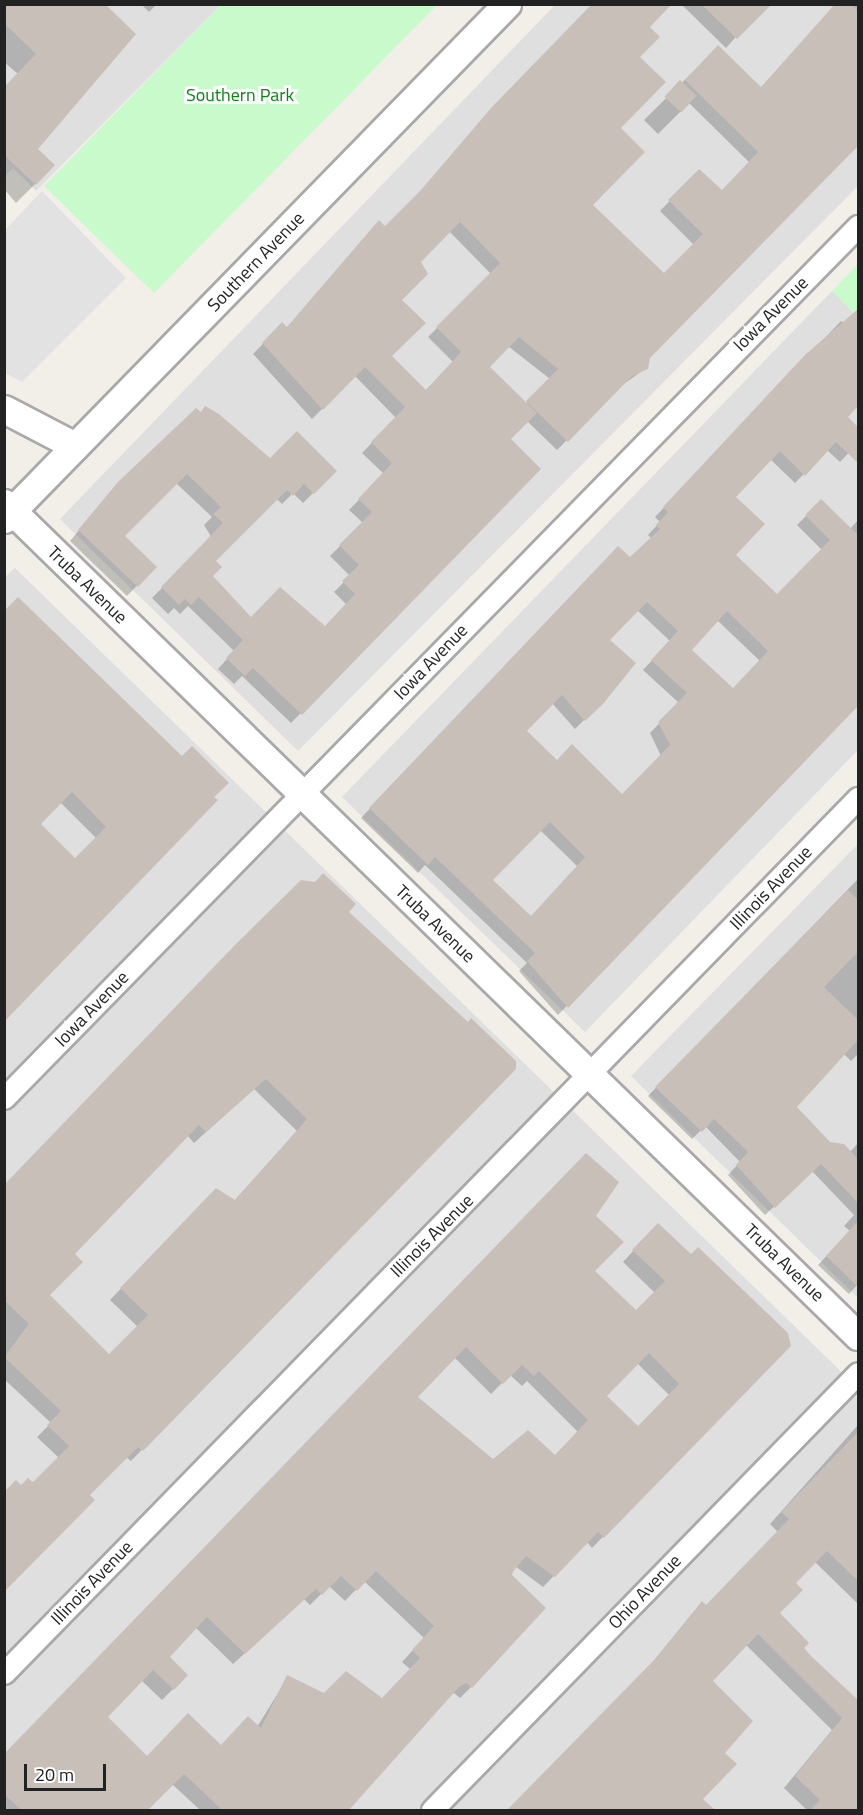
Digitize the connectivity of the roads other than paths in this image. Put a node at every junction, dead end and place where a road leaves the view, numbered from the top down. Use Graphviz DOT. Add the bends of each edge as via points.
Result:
graph roads {
  1 [pos="507,4"];
  2 [pos="858,226"];
  3 [pos="4,409"];
  4 [pos="75,447"];
  5 [pos="7,511"];
  6 [pos="302,794"];
  7 [pos="858,798"];
  8 [pos="590,1075"];
  9 [pos="4,1098"];
  10 [pos="858,1336"];
  11 [pos="858,1373"];
  12 [pos="4,1673"];
  13 [pos="432,1810"];
  1 -- 4 [label="street, Southern Avenue"];
  2 -- 6 [label="street, Iowa Avenue"];
  3 -- 4 [label="street"];
  4 -- 5 [label="street, Southern Avenue"];
  5 -- 6 [label="street, Truba Avenue"];
  6 -- 8 [label="street, Truba Avenue"];
  6 -- 9 [label="street, Iowa Avenue"];
  7 -- 8 [label="street, Illinois Avenue"];
  8 -- 10 [label="street, Truba Avenue"];
  8 -- 12 [label="street, Illinois Avenue"];
  11 -- 13 [label="street, Ohio Avenue"];
}
